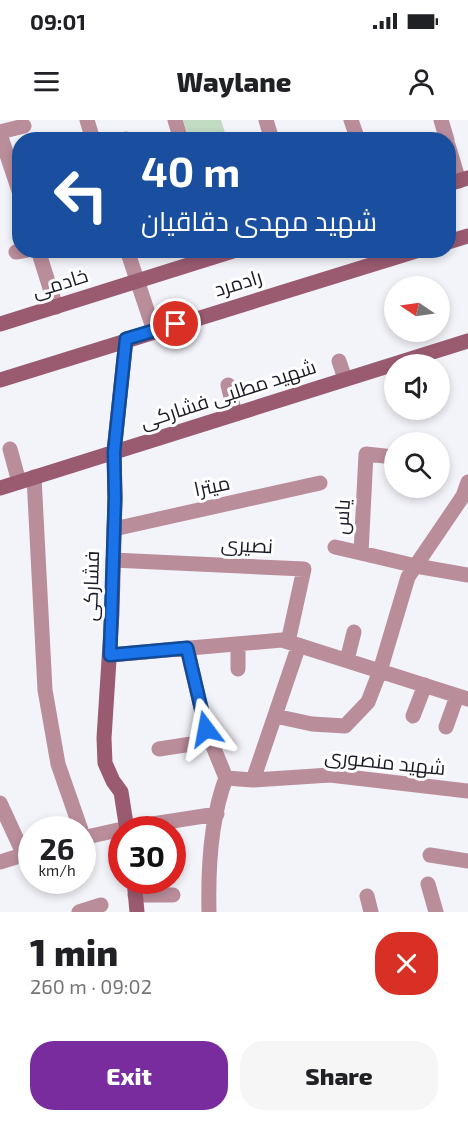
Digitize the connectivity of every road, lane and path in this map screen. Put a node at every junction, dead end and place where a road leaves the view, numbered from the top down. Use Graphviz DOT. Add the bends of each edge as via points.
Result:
graph roads {
  1 [pos="24,126"];
  2 [pos="0,133"];
  3 [pos="12,170"];
  4 [pos="41,258"];
  5 [pos="130,258"];
  6 [pos="205,258"];
  7 [pos="393,258"];
  8 [pos="137,282"];
  9 [pos="56,307"];
  10 [pos="0,324"];
  11 [pos="154,331"];
  12 [pos="126,339"];
  13 [pos="468,341"];
  14 [pos="339,361"];
  15 [pos="345,379"];
  16 [pos="0,380"];
  17 [pos="228,386"];
  18 [pos="235,414"];
  19 [pos="10,449"];
  20 [pos="114,452"];
  21 [pos="384,456"];
  22 [pos="34,477"];
  23 [pos="19,482"];
  24 [pos="320,483"];
  25 [pos="0,488"];
  26 [pos="466,492"];
  27 [pos="114,529"];
  28 [pos="335,547"];
  29 [pos="361,553"];
  30 [pos="113,560"];
  31 [pos="416,566"];
  32 [pos="468,575"];
  33 [pos="354,632"];
  34 [pos="293,643"];
  35 [pos="238,644"];
  36 [pos="187,648"];
  37 [pos="110,655"];
  38 [pos="347,660"];
  39 [pos="238,669"];
  40 [pos="380,671"];
  41 [pos="425,686"];
  42 [pos="463,698"];
  43 [pos="275,716"];
  44 [pos="413,717"];
  45 [pos="446,727"];
  46 [pos="211,741"];
  47 [pos="159,748"];
  48 [pos="226,778"];
  49 [pos="253,780"];
  50 [pos="468,792"];
  51 [pos="0,803"];
  52 [pos="217,814"];
  53 [pos="77,816"];
  54 [pos="125,816"];
  55 [pos="186,819"];
  56 [pos="18,836"];
  57 [pos="430,855"];
  58 [pos="18,857"];
  59 [pos="468,861"];
  60 [pos="0,862"];
  61 [pos="428,884"];
  62 [pos="135,894"];
  63 [pos="167,894"];
  64 [pos="173,895"];
  65 [pos="367,896"];
  66 [pos="101,905"];
  67 [pos="79,912"];
  68 [pos="137,912"];
  69 [pos="209,912"];
  70 [pos="371,912"];
  71 [pos="436,912"];
  1 -- 2 [label="street"];
  2 -- 3 [label="street"];
  4 -- 9 [label="street"];
  5 -- 8 [label="street"];
  6 -- 8 [label="street, خادمی"];
  7 -- 11 [label="street, رادمرد"];
  8 -- 9 [label="street, خادمی"];
  8 -- 11 [label="street"];
  9 -- 10 [label="street, خادمی"];
  11 -- 12 [label="street, رادمرد"];
  12 -- 16 [label="street, رادمرد"];
  12 -- 20 [label="street, فشارکی"];
  13 -- 15 [label="street, شهید مطلبی فشارکی"];
  14 -- 15 [label="street"];
  15 -- 18 [label="street, شهید مطلبی فشارکی"];
  17 -- 18 [label="street"];
  18 -- 20 [label="street, شهید مطلبی فشارکی"];
  19 -- 23 [label="street"];
  20 -- 22 [label="street, شهید مطلبی فشارکی"];
  20 -- 27 [label="street, فشارکی"];
  21 -- 29 [label="street, یاس" via="366,454"];
  22 -- 23 [label="street, شهید مطلبی فشارکی"];
  22 -- 53 [label="street" via="45,690 58,764"];
  23 -- 25 [label="street, شهید مطلبی فشارکی"];
  24 -- 27 [label="street, میترا"];
  26 -- 31 [label="street"];
  27 -- 30 [label="street, فشارکی"];
  28 -- 29 [label="street"];
  29 -- 31 [label="street, یاس"];
  30 -- 34 [label="street, نصیری" via="304,569"];
  30 -- 37 [label="street, فشارکی"];
  31 -- 32 [label="street, یاس"];
  31 -- 40 [label="street" via="408,578"];
  33 -- 38 [label="street"];
  34 -- 35 [label="street" via="282,640"];
  34 -- 38 [label="street"];
  34 -- 43 [label="street"];
  35 -- 36 [label="street"];
  35 -- 39 [label="street"];
  36 -- 37 [label="street"];
  36 -- 46 [label="street"];
  37 -- 54 [label="street, فشارکی" via="105,762 121,792"];
  38 -- 40 [label="street"];
  40 -- 41 [label="street"];
  40 -- 43 [label="street" via="368,702 345,726"];
  41 -- 42 [label="street"];
  41 -- 44 [label="street"];
  42 -- 45 [label="street"];
  43 -- 49 [label="street"];
  46 -- 47 [label="street"];
  46 -- 48 [label="street"];
  48 -- 49 [label="street, شهید منصوری"];
  48 -- 52 [label="street"];
  49 -- 50 [label="street, شهید منصوری" via="330,775"];
  51 -- 56 [label="street"];
  52 -- 55 [label="street"];
  52 -- 69 [label="street" via="208,876"];
  57 -- 59 [label="street"];
  58 -- 60 [label="street"];
  61 -- 71 [label="street"];
  62 -- 68 [label="street"];
  63 -- 64 [label="street"];
  65 -- 70 [label="street"];
  66 -- 67 [label="street"];
}
